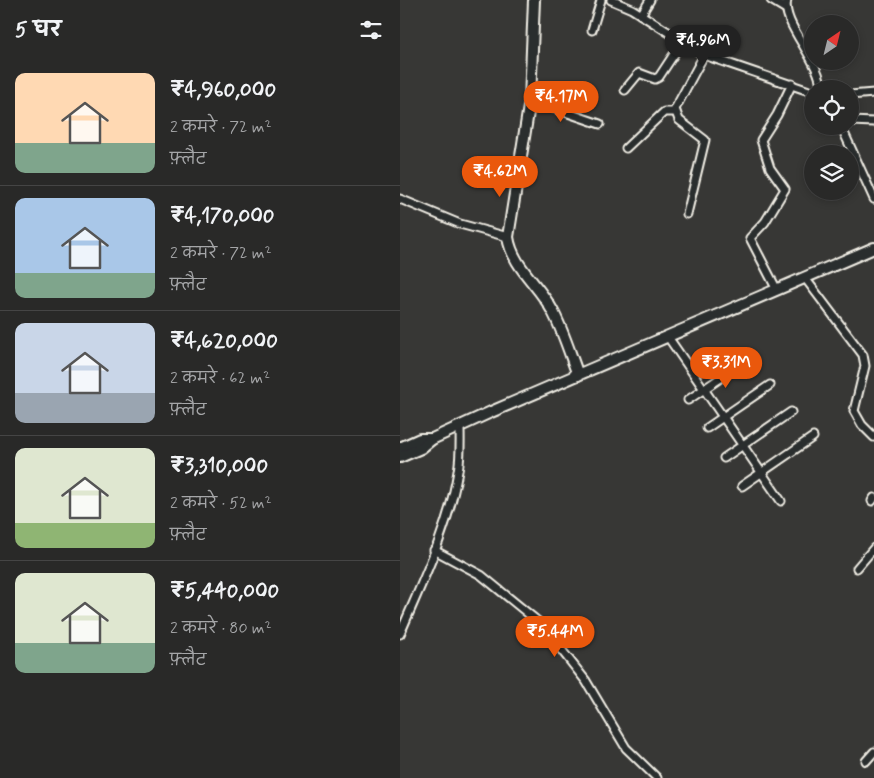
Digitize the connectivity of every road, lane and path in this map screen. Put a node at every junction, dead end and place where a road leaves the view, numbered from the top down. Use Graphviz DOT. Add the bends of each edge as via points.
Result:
graph roads {
  1 [pos="534,0"];
  2 [pos="601,0"];
  3 [pos="611,0"];
  4 [pos="650,0"];
  5 [pos="771,0"];
  6 [pos="788,0"];
  7 [pos="786,9"];
  8 [pos="641,15"];
  9 [pos="592,30"];
  10 [pos="682,42"];
  11 [pos="704,55"];
  12 [pos="820,80"];
  13 [pos="792,84"];
  14 [pos="804,89"];
  15 [pos="625,90"];
  16 [pos="874,93"];
  17 [pos="859,94"];
  18 [pos="530,100"];
  19 [pos="675,112"];
  20 [pos="859,121"];
  21 [pos="874,122"];
  22 [pos="600,124"];
  23 [pos="845,135"];
  24 [pos="626,148"];
  25 [pos="400,199"];
  26 [pos="874,199"];
  27 [pos="687,214"];
  28 [pos="508,237"];
  29 [pos="874,248"];
  30 [pos="808,282"];
  31 [pos="775,288"];
  32 [pos="668,337"];
  33 [pos="750,358"];
  34 [pos="578,375"];
  35 [pos="770,385"];
  36 [pos="704,390"];
  37 [pos="688,400"];
  38 [pos="791,412"];
  39 [pos="723,418"];
  40 [pos="460,426"];
  41 [pos="707,428"];
  42 [pos="813,437"];
  43 [pos="874,437"];
  44 [pos="432,439"];
  45 [pos="743,446"];
  46 [pos="400,448"];
  47 [pos="400,457"];
  48 [pos="724,458"];
  49 [pos="761,473"];
  50 [pos="742,486"];
  51 [pos="781,502"];
  52 [pos="874,548"];
  53 [pos="434,550"];
  54 [pos="857,568"];
  55 [pos="400,634"];
  56 [pos="874,752"];
  57 [pos="866,761"];
  58 [pos="657,778"];
  1 -- 18 [label="main road"];
  2 -- 9 [label="street"];
  3 -- 8 [label="street"];
  4 -- 8 [label="street"];
  5 -- 7 [label="street"];
  6 -- 7 [label="street"];
  7 -- 12 [label="street"];
  8 -- 10 [label="street"];
  10 -- 11 [label="street"];
  10 -- 15 [label="street" via="659,77 655,79 639,73"];
  11 -- 13 [label="street"];
  11 -- 19 [label="street"];
  13 -- 14 [label="street"];
  13 -- 31 [label="street" via="761,140 770,168 784,189 765,222 750,238"];
  16 -- 17 [label="street"];
  18 -- 22 [label="street"];
  18 -- 28 [label="main road"];
  19 -- 24 [label="street" via="664,112"];
  19 -- 27 [label="street" via="679,120 706,140"];
  20 -- 21 [label="street"];
  23 -- 26 [label="street"];
  25 -- 28 [label="street" via="460,224"];
  28 -- 34 [label="main road" via="515,259 552,310"];
  29 -- 30 [label="main road"];
  30 -- 31 [label="main road"];
  30 -- 43 [label="street" via="863,355 865,366 854,410 862,426"];
  31 -- 32 [label="main road"];
  32 -- 34 [label="main road"];
  32 -- 36 [label="street"];
  33 -- 36 [label="street"];
  34 -- 40 [label="main road"];
  35 -- 39 [label="street"];
  36 -- 37 [label="street"];
  36 -- 39 [label="street"];
  38 -- 45 [label="street"];
  39 -- 41 [label="street"];
  39 -- 45 [label="street"];
  40 -- 44 [label="main road"];
  40 -- 53 [label="street" via="457,479"];
  42 -- 49 [label="street"];
  44 -- 46 [label="main road" via="420,439"];
  44 -- 47 [label="main road"];
  45 -- 48 [label="street"];
  45 -- 49 [label="street"];
  49 -- 50 [label="street"];
  49 -- 51 [label="street"];
  52 -- 54 [label="street"];
  53 -- 55 [label="street"];
  53 -- 58 [label="street" via="481,575 541,624 586,681 626,748"];
  56 -- 57 [label="street"];
}
